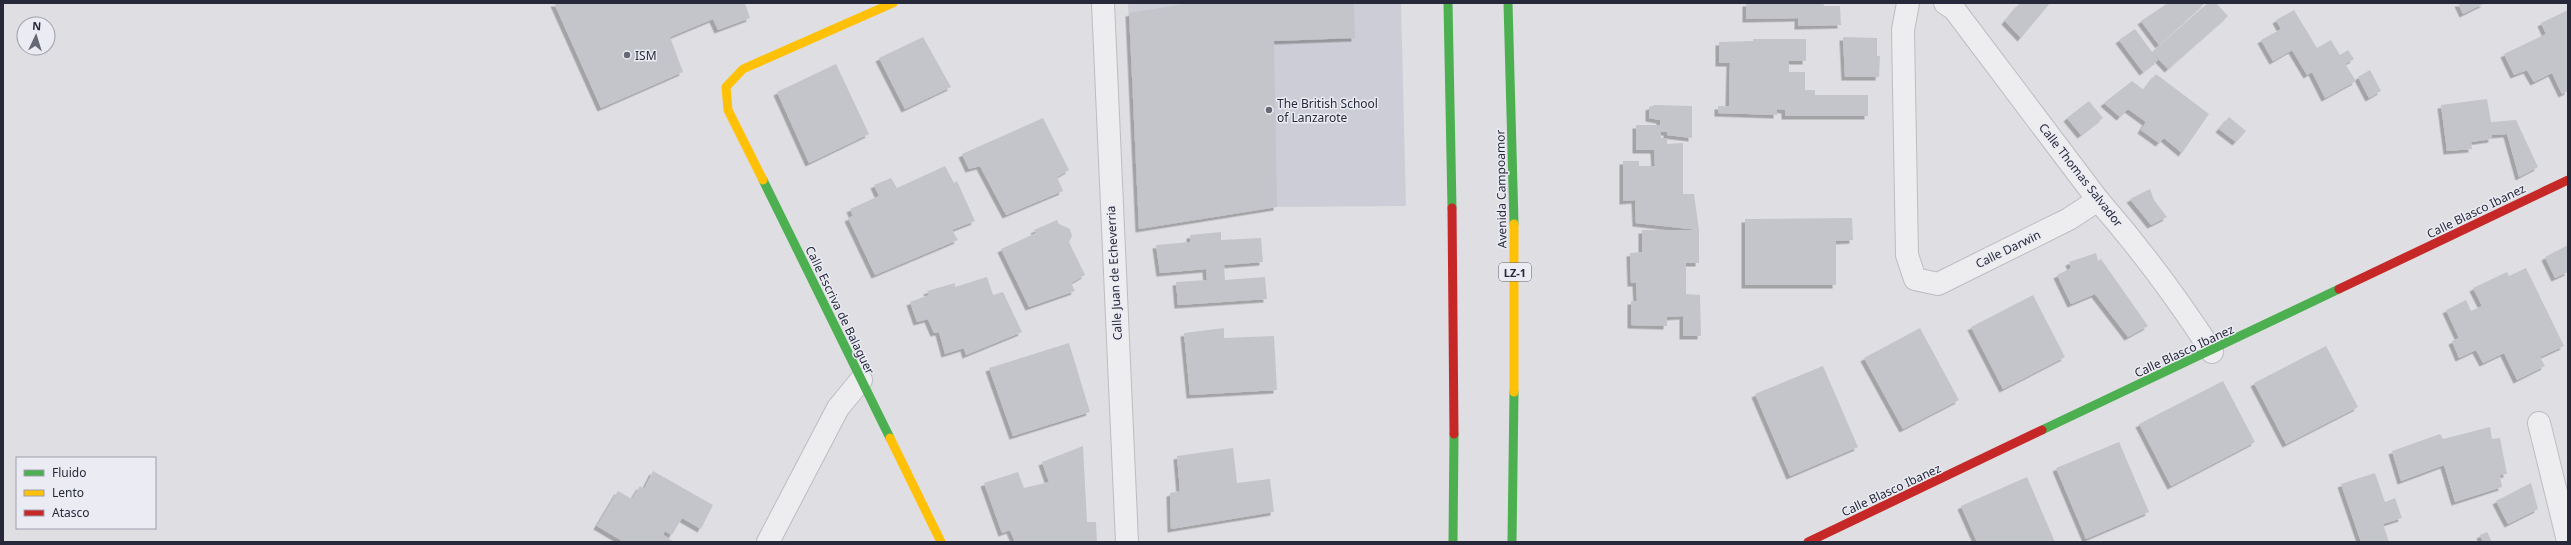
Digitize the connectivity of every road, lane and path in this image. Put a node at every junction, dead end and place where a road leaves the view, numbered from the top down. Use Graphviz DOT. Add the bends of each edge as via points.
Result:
graph roads {
  1 [pos="894,3"];
  2 [pos="1103,3"];
  3 [pos="1448,3"];
  4 [pos="1508,3"];
  5 [pos="1908,3"];
  6 [pos="1945,3"];
  7 [pos="2568,180"];
  8 [pos="2098,200"];
  9 [pos="2212,352"];
  10 [pos="861,380"];
  11 [pos="2539,422"];
  12 [pos="2568,541"];
  13 [pos="768,542"];
  14 [pos="941,542"];
  15 [pos="1127,542"];
  16 [pos="1452,542"];
  17 [pos="1512,542"];
  18 [pos="1808,542"];
  1 -- 10 [label="main road, Calle Escriva de Balaguer" via="743,69 726,87 728,110"];
  2 -- 15 [label="street, Calle Juan de Echeverria"];
  3 -- 16 [label="main road" via="1455,387"];
  4 -- 17 [label="main road, Avenida Campoamor / LZ-1" via="1515,275"];
  5 -- 8 [label="street, Calle Darwin" via="1903,30 1907,255 1915,279 1938,284 2070,219"];
  6 -- 8 [label="street, Calle Thomas Salvador" via="1954,9"];
  7 -- 9 [label="main road, Calle Blasco Ibanez"];
  8 -- 9 [label="street, Calle Thomas Salvador" via="2194,324"];
  9 -- 18 [label="main road, Calle Blasco Ibanez"];
  10 -- 13 [label="street" via="838,408"];
  10 -- 14 [label="main road, Calle Escriva de Balaguer"];
  11 -- 12 [label="street"];
}
